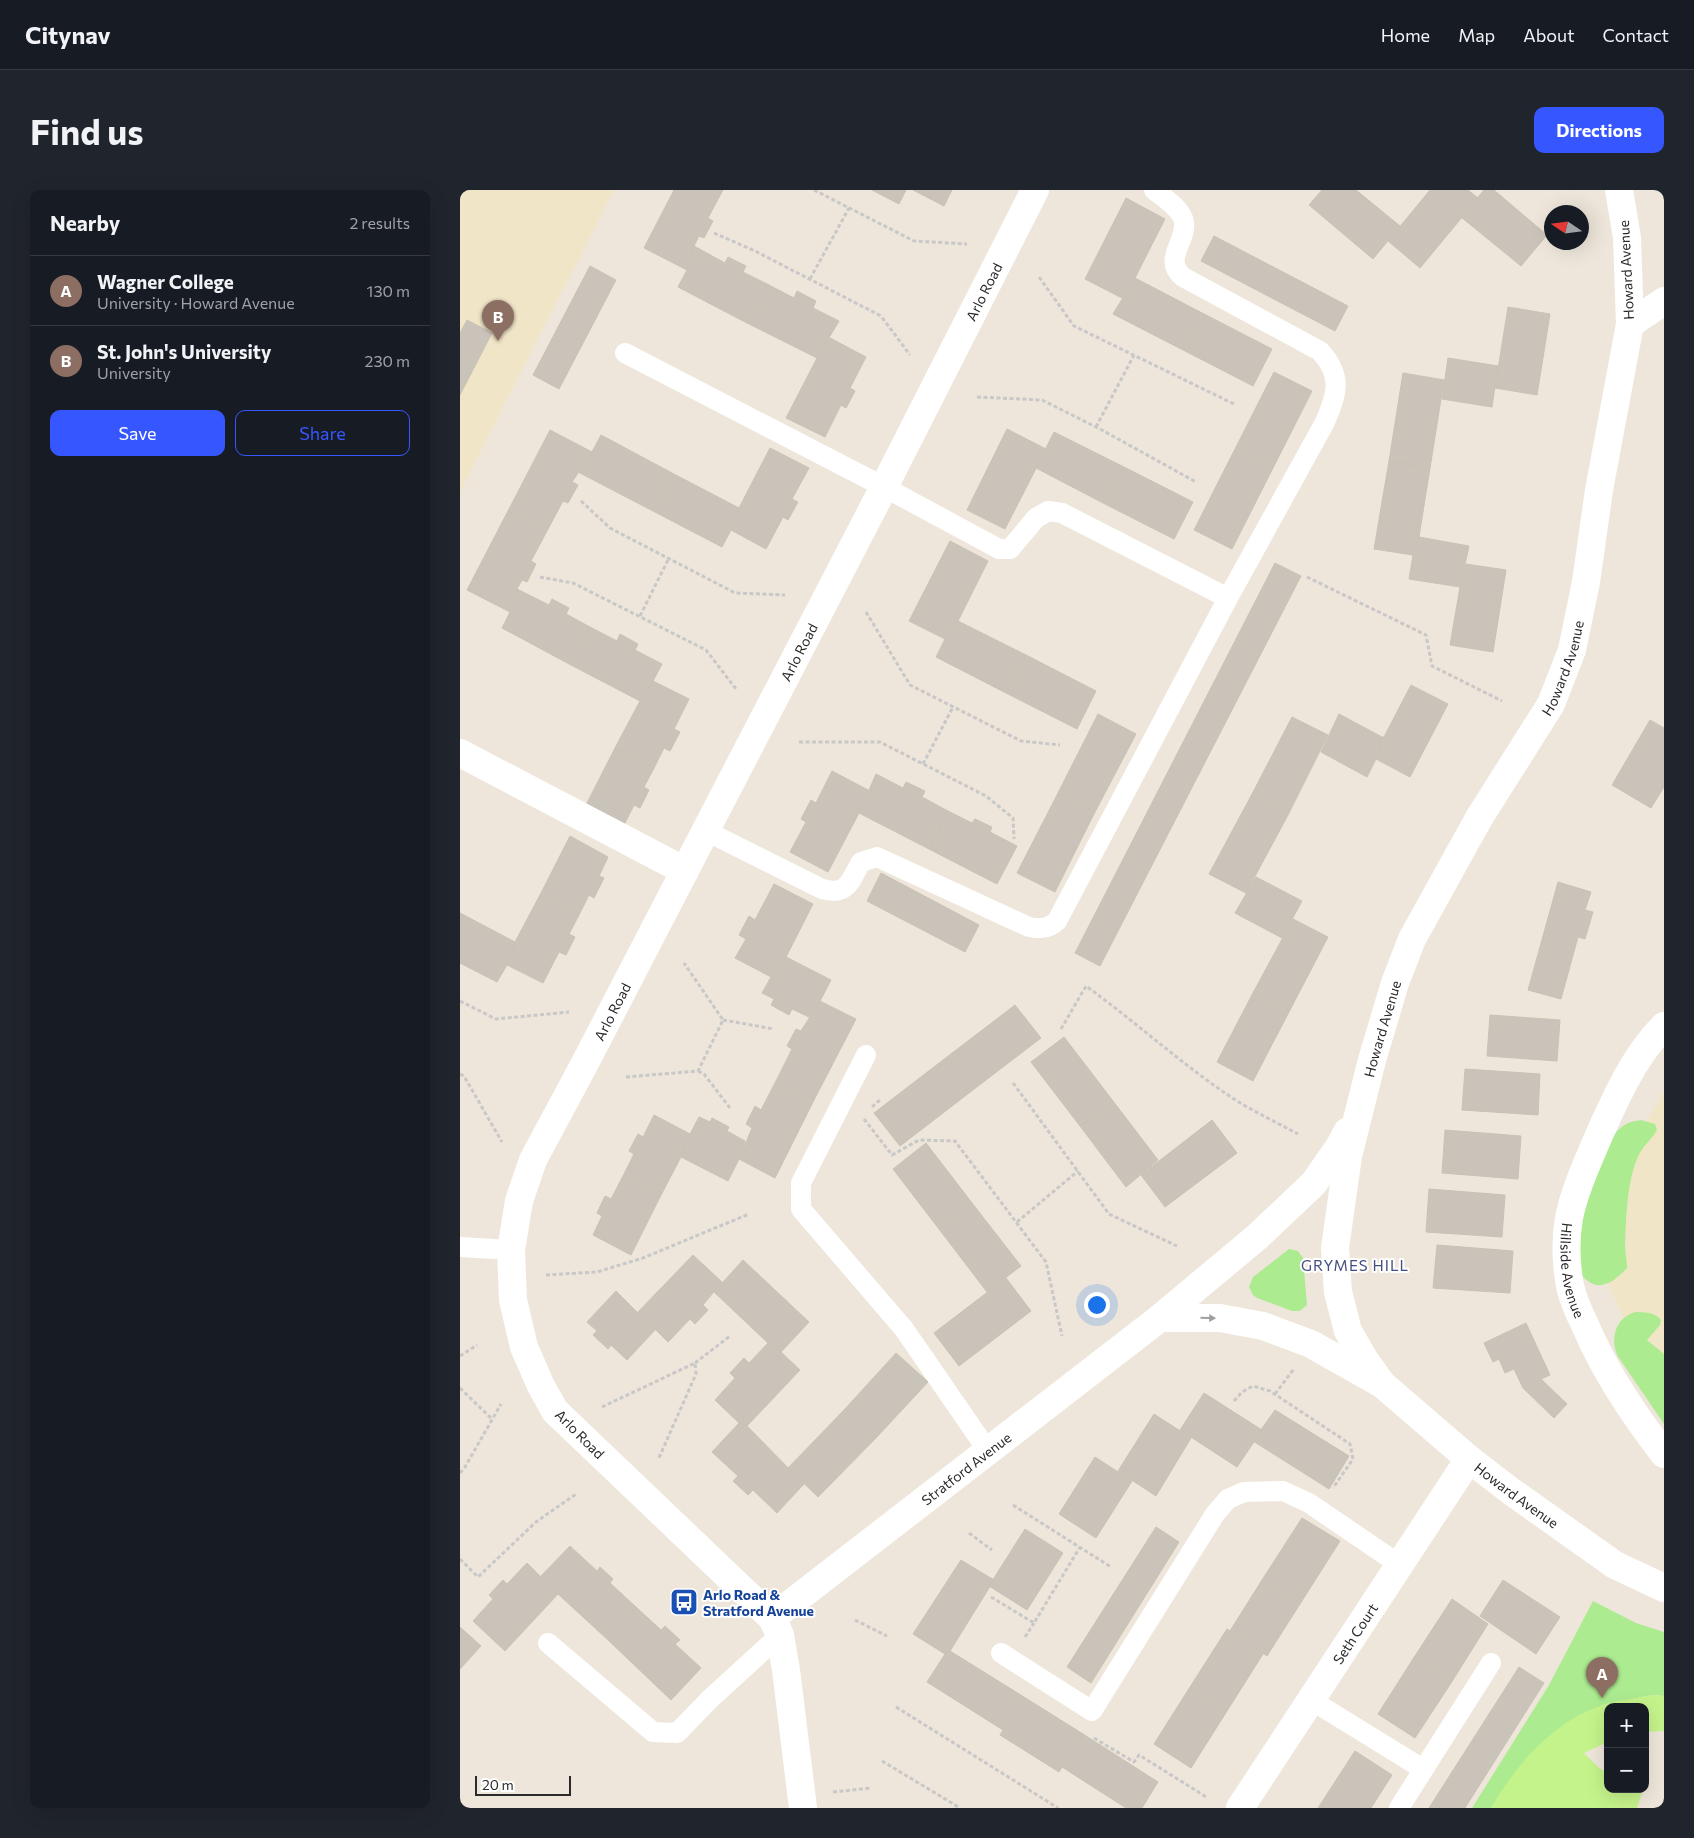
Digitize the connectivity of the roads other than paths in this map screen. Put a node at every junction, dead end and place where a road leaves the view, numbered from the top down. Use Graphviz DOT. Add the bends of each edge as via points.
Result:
graph roads {
  1 [pos="1035,190"];
  2 [pos="1154,190"];
  3 [pos="1619,190"];
  4 [pos="1664,301"];
  5 [pos="1630,324"];
  6 [pos="624,353"];
  7 [pos="884,488"];
  8 [pos="1228,598"];
  9 [pos="460,753"];
  10 [pos="706,831"];
  11 [pos="685,871"];
  12 [pos="1664,1026"];
  13 [pos="866,1054"];
  14 [pos="1360,1106"];
  15 [pos="460,1248"];
  16 [pos="512,1250"];
  17 [pos="1160,1318"];
  18 [pos="1382,1384"];
  19 [pos="988,1451"];
  20 [pos="1664,1454"];
  21 [pos="1469,1459"];
  22 [pos="1400,1565"];
  23 [pos="1664,1588"];
  24 [pos="776,1626"];
  25 [pos="548,1643"];
  26 [pos="1001,1653"];
  27 [pos="1491,1664"];
  28 [pos="1311,1700"];
  29 [pos="1423,1769"];
  30 [pos="802,1808"];
  31 [pos="1240,1808"];
  32 [pos="1399,1808"];
  1 -- 7 [label="street, Arlo Road"];
  2 -- 8 [label="lane" via="1180,212 1184,221 1175,256 1178,273 1320,351 1330,362 1337,384 1334,402 1325,422"];
  3 -- 5 [label="street, Howard Avenue" via="1627,238"];
  4 -- 5 [label="street"];
  5 -- 14 [label="street, Howard Avenue" via="1572,650 1551,704 1479,818 1412,939 1395,984"];
  6 -- 7 [label="lane"];
  7 -- 8 [label="lane" via="1000,549 1010,549 1036,518 1048,511 1062,513"];
  7 -- 10 [label="street, Arlo Road"];
  8 -- 10 [label="lane" via="1057,921 1050,926 1041,929 1029,927 877,858 861,862 847,886 832,892"];
  9 -- 11 [label="street"];
  10 -- 11 [label="street, Arlo Road"];
  11 -- 16 [label="street, Arlo Road" via="533,1160 519,1202"];
  12 -- 20 [label="street, Hillside Avenue" via="1630,1070 1584,1171 1569,1217 1566,1253 1570,1288 1589,1336 1636,1418"];
  13 -- 19 [label="lane" via="802,1183 801,1209 904,1329"];
  14 -- 17 [label="street, Howard Avenue" via="1339,1147 1314,1183 1257,1237"];
  14 -- 18 [label="street, Howard Avenue" via="1348,1156 1335,1248 1338,1292 1348,1331"];
  15 -- 16 [label="lane"];
  16 -- 24 [label="street, Arlo Road" via="513,1300 524,1347 555,1411"];
  17 -- 18 [label="street, Howard Avenue, one-way" via="1220,1318 1263,1326 1311,1344"];
  17 -- 19 [label="street, Stratford Avenue"];
  18 -- 21 [label="street, Howard Avenue"];
  19 -- 24 [label="street, Stratford Avenue"];
  21 -- 22 [label="street, Seth Court"];
  21 -- 23 [label="street, Howard Avenue" via="1614,1566"];
  22 -- 26 [label="lane" via="1309,1503 1283,1491 1244,1492 1228,1499 1215,1514 1092,1710"];
  22 -- 28 [label="street, Seth Court"];
  24 -- 25 [label="lane" via="677,1733 653,1732"];
  24 -- 30 [label="street" via="786,1670"];
  27 -- 29 [label="lane"];
  28 -- 29 [label="lane"];
  28 -- 31 [label="street, Seth Court"];
  29 -- 32 [label="lane"];
}
